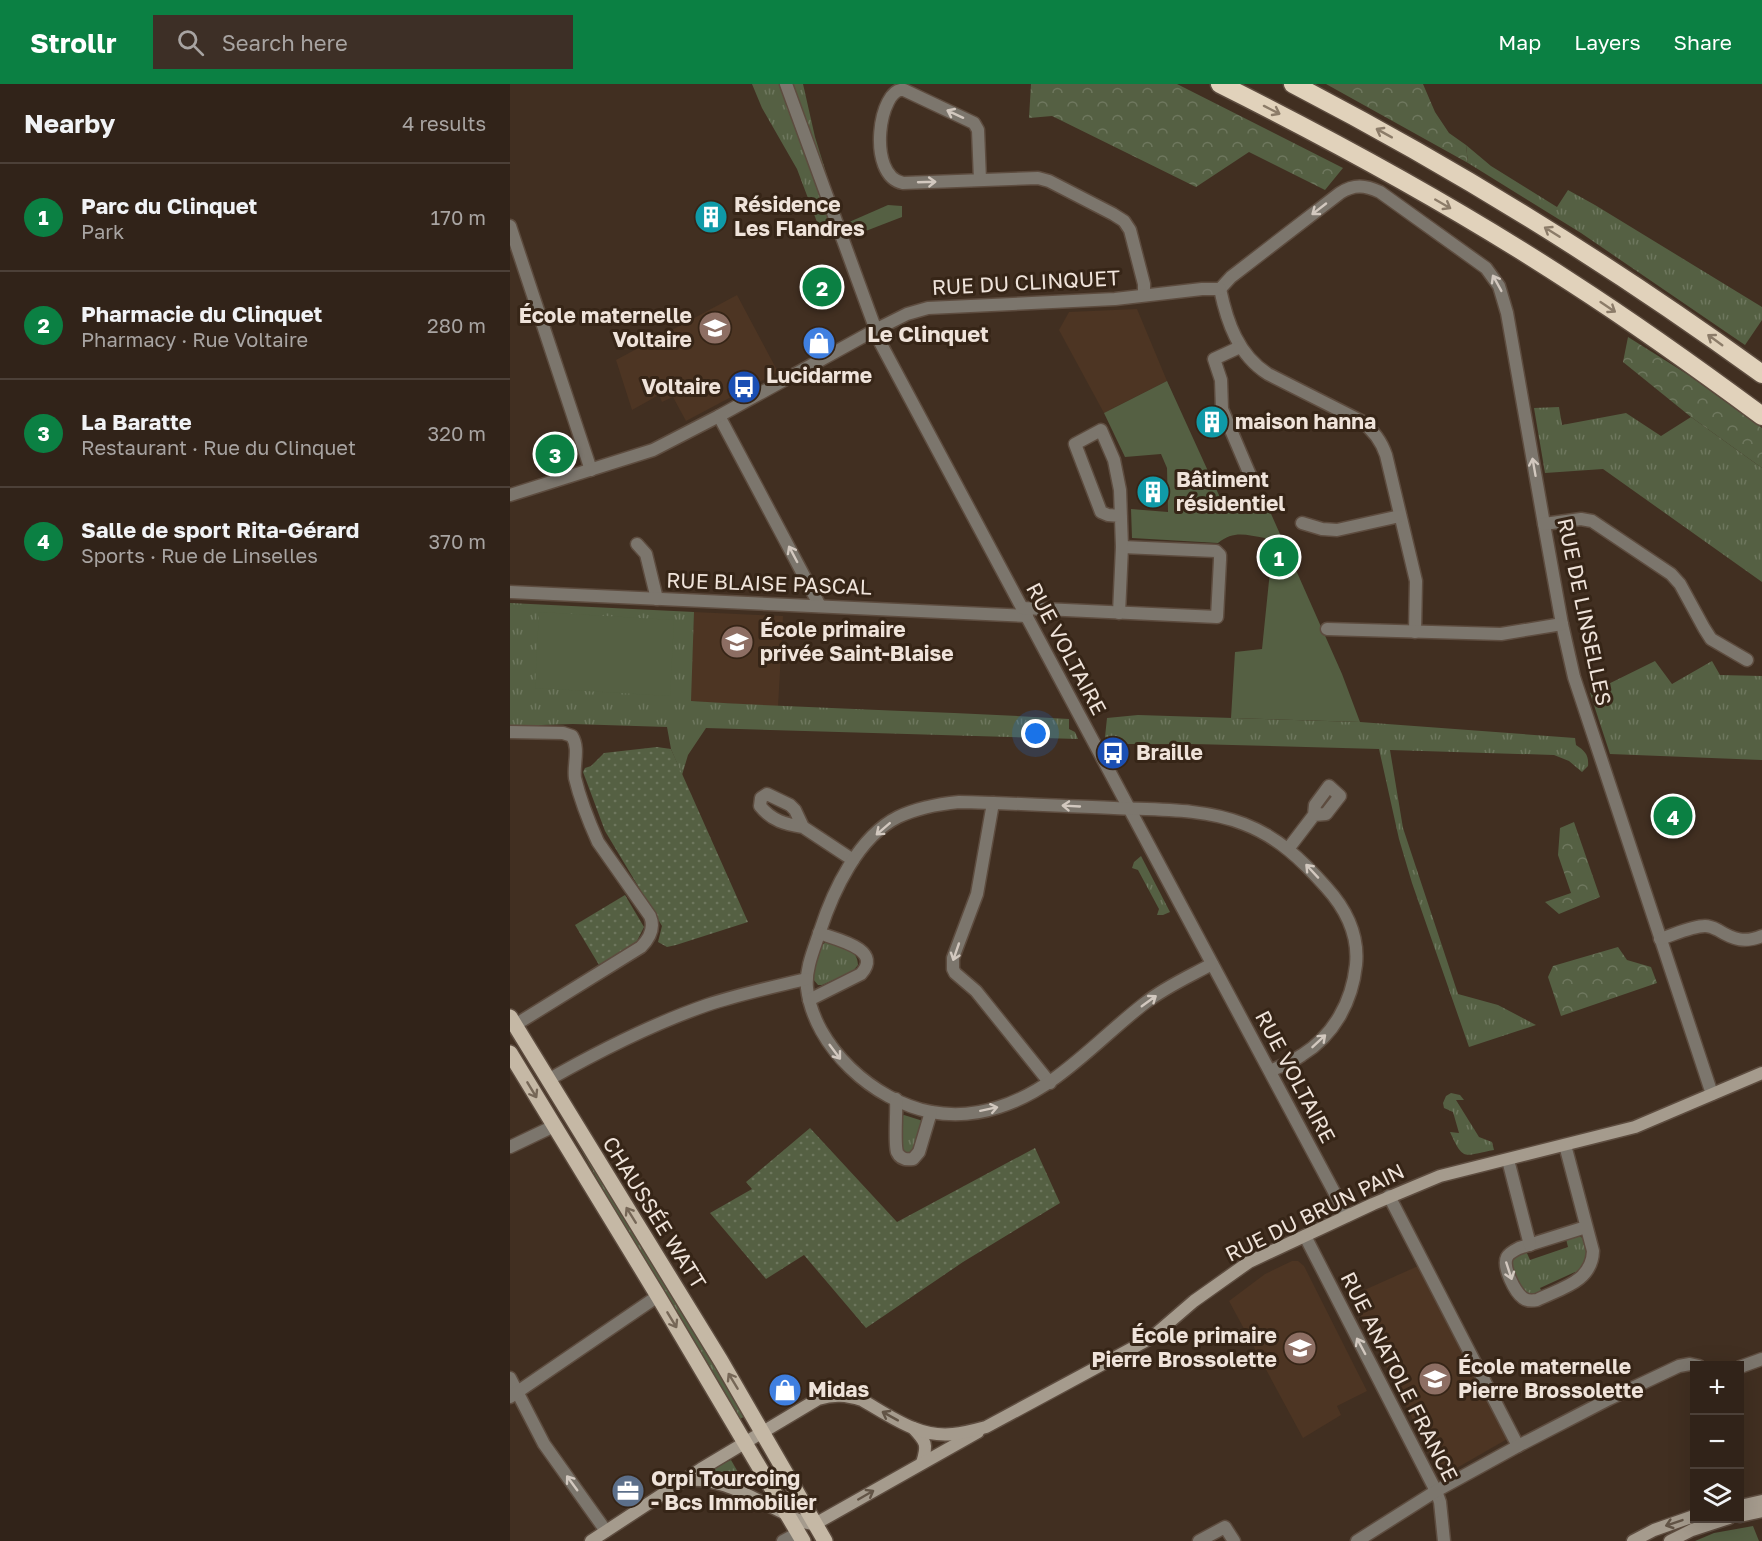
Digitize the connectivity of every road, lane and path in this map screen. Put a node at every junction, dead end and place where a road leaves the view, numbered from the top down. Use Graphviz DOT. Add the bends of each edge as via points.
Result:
graph roads {
  1 [pos="786,84"];
  2 [pos="1220,84"];
  3 [pos="1293,84"];
  4 [pos="891,87"];
  5 [pos="980,180"];
  6 [pos="510,226"];
  7 [pos="1220,289"];
  8 [pos="1144,294"];
  9 [pos="875,330"];
  10 [pos="1240,347"];
  11 [pos="1762,374"];
  12 [pos="720,416"];
  13 [pos="1762,416"];
  14 [pos="591,470"];
  15 [pos="1253,482"];
  16 [pos="510,495"];
  17 [pos="1121,516"];
  18 [pos="1400,516"];
  19 [pos="1302,523"];
  20 [pos="1544,524"];
  21 [pos="637,544"];
  22 [pos="1122,547"];
  23 [pos="510,592"];
  24 [pos="657,599"];
  25 [pos="820,606"];
  26 [pos="1024,612"];
  27 [pos="1119,613"];
  28 [pos="1562,624"];
  29 [pos="1327,629"];
  30 [pos="1416,632"];
  31 [pos="1747,660"];
  32 [pos="510,732"];
  33 [pos="993,803"];
  34 [pos="1130,809"];
  35 [pos="1314,815"];
  36 [pos="803,827"];
  37 [pos="1288,849"];
  38 [pos="853,860"];
  39 [pos="819,933"];
  40 [pos="1762,936"];
  41 [pos="1660,939"];
  42 [pos="1212,964"];
  43 [pos="806,979"];
  44 [pos="809,1000"];
  45 [pos="512,1021"];
  46 [pos="510,1053"];
  47 [pos="1270,1071"];
  48 [pos="1762,1073"];
  49 [pos="548,1080"];
  50 [pos="1050,1083"];
  51 [pos="1712,1094"];
  52 [pos="897,1099"];
  53 [pos="931,1112"];
  54 [pos="554,1126"];
  55 [pos="1565,1146"];
  56 [pos="510,1148"];
  57 [pos="1508,1160"];
  58 [pos="1389,1196"];
  59 [pos="1347,1216"];
  60 [pos="1586,1227"];
  61 [pos="1305,1236"];
  62 [pos="1530,1245"];
  63 [pos="658,1296"];
  64 [pos="1762,1359"];
  65 [pos="1690,1365"];
  66 [pos="1744,1366"];
  67 [pos="510,1378"];
  68 [pos="514,1394"];
  69 [pos="986,1427"];
  70 [pos="913,1428"];
  71 [pos="763,1431"];
  72 [pos="745,1442"];
  73 [pos="1518,1446"];
  74 [pos="922,1463"];
  75 [pos="685,1480"];
  76 [pos="796,1489"];
  77 [pos="1437,1491"];
  78 [pos="779,1499"];
  79 [pos="1762,1501"];
  80 [pos="764,1503"];
  81 [pos="1744,1505"];
  82 [pos="1762,1511"];
  83 [pos="1744,1515"];
  84 [pos="788,1516"];
  85 [pos="1690,1518"];
  86 [pos="1714,1523"];
  87 [pos="815,1524"];
  88 [pos="606,1531"];
  89 [pos="800,1537"];
  90 [pos="592,1541"];
  91 [pos="783,1541"];
  92 [pos="825,1541"];
  93 [pos="1199,1541"];
  94 [pos="1234,1541"];
  95 [pos="1357,1541"];
  96 [pos="1444,1541"];
  97 [pos="1633,1541"];
  98 [pos="1670,1541"];
  1 -- 9 [label="street, RUE VOLTAIRE"];
  2 -- 13 [label="highway, one-way" via="1355,154 1495,235 1628,320"];
  11 -- 3 [label="highway, one-way" via="1535,221"];
  5 -- 4 [label="street, one-way" via="978,130 974,123"];
  4 -- 5 [label="street, one-way" via="880,134 885,170 890,177 903,183"];
  5 -- 8 [label="street" via="1044,180 1120,217 1130,230"];
  6 -- 14 [label="street"];
  7 -- 8 [label="street, RUE DU CLINQUET"];
  7 -- 10 [label="street"];
  20 -- 7 [label="street, RUE DE LINSELLES, one-way" via="1508,313 1499,286 1480,262 1386,196 1358,185 1347,188"];
  8 -- 9 [label="street, RUE DU CLINQUET" via="928,308"];
  9 -- 12 [label="street, RUE DU CLINQUET"];
  9 -- 26 [label="street, RUE VOLTAIRE"];
  10 -- 15 [label="street" via="1214,359 1221,380 1222,409"];
  10 -- 18 [label="street" via="1260,369 1371,429 1384,448"];
  12 -- 14 [label="street, RUE DU CLINQUET" via="653,450"];
  25 -- 12 [label="street, one-way"];
  14 -- 16 [label="street, RUE DU CLINQUET"];
  17 -- 17 [label="street" via="1117,467 1101,430 1075,444 1101,512"];
  17 -- 22 [label="street"];
  18 -- 19 [label="street" via="1337,530"];
  18 -- 30 [label="street" via="1416,581"];
  20 -- 28 [label="street, RUE DE LINSELLES"];
  20 -- 31 [label="street" via="1592,521 1666,569 1680,584 1712,639"];
  21 -- 24 [label="street" via="646,554"];
  22 -- 27 [label="street"];
  22 -- 27 [label="street, RUE BLAISE PASCAL" via="1212,550 1220,560 1217,617"];
  23 -- 24 [label="street, RUE BLAISE PASCAL"];
  24 -- 25 [label="street, RUE BLAISE PASCAL"];
  25 -- 26 [label="street, RUE BLAISE PASCAL"];
  26 -- 27 [label="street, RUE BLAISE PASCAL"];
  26 -- 34 [label="street, RUE VOLTAIRE"];
  28 -- 30 [label="street" via="1501,634"];
  28 -- 41 [label="street, RUE DE LINSELLES" via="1579,693"];
  29 -- 30 [label="street"];
  32 -- 45 [label="street" via="572,736 576,746 575,779 598,842 650,916 652,926 641,947"];
  34 -- 33 [label="street, one-way"];
  33 -- 38 [label="street, one-way" via="940,804 908,813 883,827"];
  33 -- 50 [label="street, one-way" via="980,883 952,963 955,973 976,991"];
  34 -- 37 [label="street" via="1221,817 1257,830"];
  34 -- 42 [label="street, RUE VOLTAIRE"];
  35 -- 37 [label="street"];
  36 -- 38 [label="street"];
  47 -- 37 [label="street, one-way" via="1304,1054 1333,1027 1351,990 1357,954 1354,933 1341,905"];
  38 -- 39 [label="street"];
  39 -- 43 [label="street"];
  39 -- 44 [label="street" via="862,951 868,961 861,974"];
  40 -- 41 [label="street" via="1742,941 1703,926"];
  41 -- 51 [label="street, RUE DE LINSELLES"];
  42 -- 47 [label="street, RUE VOLTAIRE"];
  50 -- 42 [label="street, one-way" via="1147,1002"];
  43 -- 44 [label="street"];
  43 -- 49 [label="street" via="725,999 680,1015 628,1037"];
  44 -- 52 [label="street, one-way" via="822,1032 840,1059 862,1079"];
  45 -- 49 [label="main road, CHAUSSÉE WATT"];
  46 -- 54 [label="main road, CHAUSSÉE WATT, one-way"];
  47 -- 59 [label="street, RUE VOLTAIRE"];
  48 -- 51 [label="main road, RUE DU BRUN PAIN"];
  71 -- 49 [label="main road, CHAUSSÉE WATT, one-way"];
  53 -- 50 [label="street, one-way" via="991,1109"];
  51 -- 55 [label="main road, RUE DU BRUN PAIN" via="1635,1127"];
  52 -- 53 [label="street"];
  52 -- 53 [label="street" via="897,1151 906,1160 919,1152"];
  54 -- 56 [label="street"];
  54 -- 63 [label="main road, CHAUSSÉE WATT"];
  55 -- 57 [label="main road, RUE DU BRUN PAIN"];
  55 -- 60 [label="street"];
  57 -- 58 [label="main road, RUE DU BRUN PAIN" via="1440,1176"];
  57 -- 62 [label="street"];
  58 -- 59 [label="main road, RUE DU BRUN PAIN"];
  58 -- 73 [label="street"];
  59 -- 61 [label="main road, RUE DU BRUN PAIN"];
  60 -- 62 [label="street"];
  62 -- 60 [label="street, one-way" via="1510,1253 1505,1264 1520,1295 1530,1301 1585,1275 1593,1251"];
  61 -- 69 [label="main road, RUE DU BRUN PAIN" via="1226,1277 1143,1343"];
  77 -- 61 [label="street, RUE ANATOLE FRANCE, one-way"];
  63 -- 68 [label="street"];
  63 -- 72 [label="main road, CHAUSSÉE WATT, one-way"];
  64 -- 66 [label="street"];
  65 -- 73 [label="street" via="1609,1399"];
  67 -- 68 [label="street"];
  88 -- 68 [label="street, one-way"];
  69 -- 70 [label="main road, RUE DU BRUN PAIN" via="946,1435"];
  69 -- 74 [label="main road"];
  70 -- 71 [label="main road, RUE DU BRUN PAIN, one-way" via="862,1400 836,1395 809,1403"];
  70 -- 74 [label="main road" via="927,1447"];
  71 -- 72 [label="main road, RUE DU BRUN PAIN"];
  71 -- 76 [label="main road, CHAUSSÉE WATT"];
  72 -- 75 [label="main road, RUE DU BRUN PAIN"];
  72 -- 78 [label="main road, CHAUSSÉE WATT"];
  73 -- 77 [label="street"];
  87 -- 74 [label="main road, one-way"];
  75 -- 80 [label="main road" via="715,1482"];
  75 -- 88 [label="main road, RUE DU BRUN PAIN"];
  76 -- 78 [label="main road"];
  76 -- 87 [label="main road, CHAUSSÉE WATT"];
  77 -- 95 [label="street"];
  77 -- 96 [label="street, RUE ANATOLE FRANCE"];
  78 -- 80 [label="main road"];
  78 -- 84 [label="main road, CHAUSSÉE WATT"];
  79 -- 81 [label="main road"];
  80 -- 84 [label="main road"];
  82 -- 83 [label="main road"];
  84 -- 87 [label="main road"];
  84 -- 89 [label="main road, CHAUSSÉE WATT"];
  85 -- 97 [label="main road, one-way"];
  86 -- 98 [label="main road"];
  87 -- 92 [label="main road, CHAUSSÉE WATT"];
  88 -- 90 [label="main road, RUE DU BRUN PAIN"];
  89 -- 91 [label="street"];
  93 -- 94 [label="street" via="1225,1527"];
}
